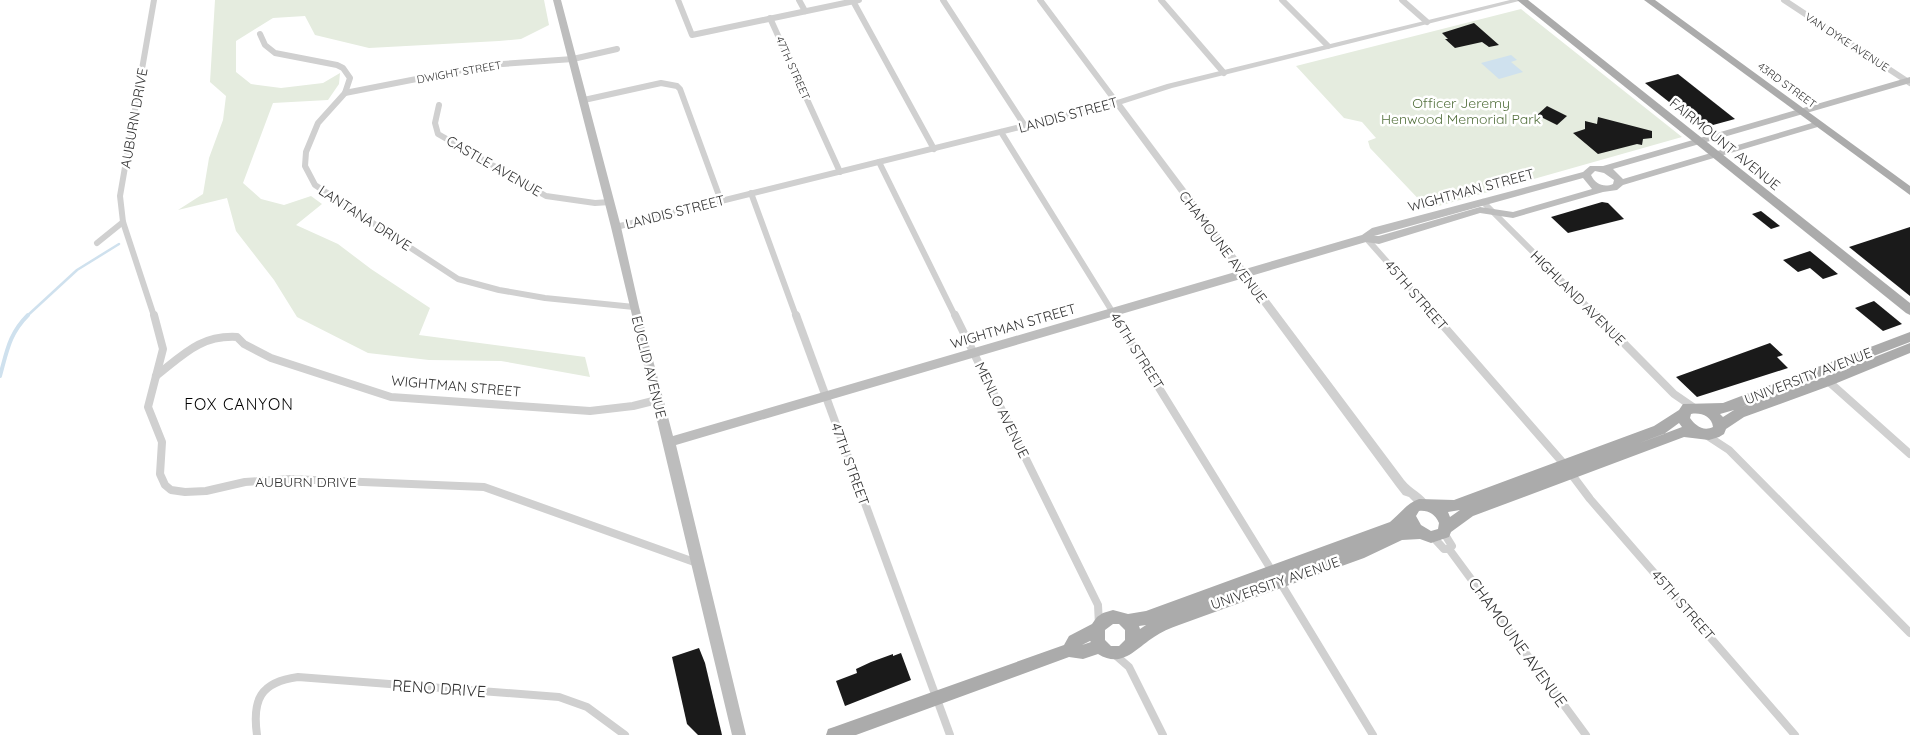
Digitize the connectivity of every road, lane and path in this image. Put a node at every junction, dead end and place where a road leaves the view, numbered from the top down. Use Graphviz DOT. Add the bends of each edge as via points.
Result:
graph roads {
  1 [pos="154,0"];
  2 [pos="557,0"];
  3 [pos="678,0"];
  4 [pos="799,0"];
  5 [pos="943,0"];
  6 [pos="1040,0"];
  7 [pos="1161,0"];
  8 [pos="1282,0"];
  9 [pos="1402,0"];
  10 [pos="1520,0"];
  11 [pos="1649,0"];
  12 [pos="1784,0"];
  13 [pos="856,1"];
  14 [pos="805,11"];
  15 [pos="770,18"];
  16 [pos="1427,22"];
  17 [pos="260,34"];
  18 [pos="1328,46"];
  19 [pos="617,50"];
  20 [pos="573,59"];
  21 [pos="1224,73"];
  22 [pos="1909,81"];
  23 [pos="345,93"];
  24 [pos="584,100"];
  25 [pos="1117,103"];
  26 [pos="439,105"];
  27 [pos="1802,112"];
  28 [pos="1818,124"];
  29 [pos="1025,126"];
  30 [pos="1001,132"];
  31 [pos="1698,141"];
  32 [pos="934,148"];
  33 [pos="1715,155"];
  34 [pos="879,162"];
  35 [pos="1603,169"];
  36 [pos="840,172"];
  37 [pos="1586,174"];
  38 [pos="1619,184"];
  39 [pos="1603,189"];
  40 [pos="1910,191"];
  41 [pos="750,193"];
  42 [pos="721,201"];
  43 [pos="610,202"];
  44 [pos="1483,202"];
  45 [pos="1491,210"];
  46 [pos="123,222"];
  47 [pos="616,227"];
  48 [pos="1366,238"];
  49 [pos="97,243"];
  50 [pos="1244,275"];
  51 [pos="634,307"];
  52 [pos="1910,310"];
  53 [pos="1114,312"];
  54 [pos="1910,337"];
  55 [pos="1910,348"];
  56 [pos="974,353"];
  57 [pos="1818,372"];
  58 [pos="156,376"];
  59 [pos="1828,381"];
  60 [pos="1804,390"];
  61 [pos="825,396"];
  62 [pos="657,400"];
  63 [pos="1691,410"];
  64 [pos="1711,431"];
  65 [pos="669,442"];
  66 [pos="1729,450"];
  67 [pos="1910,454"];
  68 [pos="1568,469"];
  69 [pos="1407,492"];
  70 [pos="1427,505"];
  71 [pos="1410,512"];
  72 [pos="1436,533"];
  73 [pos="697,563"];
  74 [pos="1276,577"];
  75 [pos="1098,605"];
  76 [pos="1123,620"];
  77 [pos="1097,627"];
  78 [pos="1910,633"];
  79 [pos="1132,645"];
  80 [pos="1069,650"];
  81 [pos="1107,650"];
  82 [pos="1130,667"];
  83 [pos="936,698"];
  84 [pos="257,735"];
  85 [pos="625,735"];
  86 [pos="739,735"];
  87 [pos="834,735"];
  88 [pos="950,735"];
  89 [pos="1163,735"];
  90 [pos="1374,735"];
  91 [pos="1586,735"];
  92 [pos="1795,735"];
  1 -- 46 [label="street, AUBURN DRIVE" via="120,196"];
  2 -- 20 [label="main road, EUCLID AVENUE"];
  3 -- 15 [label="street" via="692,35"];
  4 -- 14 [label="street"];
  5 -- 29 [label="street"];
  6 -- 25 [label="street, CHAMOUNE AVENUE"];
  7 -- 21 [label="street"];
  8 -- 18 [label="street"];
  9 -- 16 [label="street"];
  10 -- 16 [label="street, LANDIS STREET"];
  10 -- 31 [label="main road, FAIRMOUNT AVENUE"];
  11 -- 27 [label="main road, 43RD STREET"];
  12 -- 22 [label="street, VAN DYKE AVENUE"];
  13 -- 14 [label="street"];
  13 -- 32 [label="street"];
  14 -- 15 [label="street"];
  15 -- 36 [label="street, 47TH STREET"];
  16 -- 18 [label="street, LANDIS STREET"];
  17 -- 23 [label="street" via="265,45 275,54 343,68 350,78"];
  18 -- 21 [label="street, LANDIS STREET"];
  19 -- 20 [label="street, DWIGHT STREET"];
  20 -- 23 [label="street, DWIGHT STREET" via="488,65"];
  20 -- 24 [label="main road, EUCLID AVENUE"];
  21 -- 25 [label="street, LANDIS STREET"];
  22 -- 27 [label="main road, WIGHTMAN STREET"];
  23 -- 51 [label="street, LANTANA DRIVE" via="318,123 306,152 304,166 315,185 458,279 547,298"];
  24 -- 42 [label="street" via="661,84 677,86"];
  24 -- 43 [label="main road, EUCLID AVENUE"];
  25 -- 29 [label="street, LANDIS STREET"];
  25 -- 50 [label="street, CHAMOUNE AVENUE"];
  26 -- 43 [label="street, CASTLE AVENUE" via="435,117 438,134 546,196"];
  27 -- 28 [label="main road, 43RD STREET"];
  27 -- 31 [label="main road, WIGHTMAN STREET"];
  28 -- 33 [label="main road, WIGHTMAN STREET"];
  28 -- 40 [label="main road, 43RD STREET"];
  29 -- 30 [label="street, LANDIS STREET"];
  30 -- 32 [label="street, LANDIS STREET"];
  30 -- 53 [label="street, 46TH STREET"];
  31 -- 33 [label="main road, FAIRMOUNT AVENUE"];
  31 -- 35 [label="main road, WIGHTMAN STREET"];
  32 -- 34 [label="street, LANDIS STREET"];
  33 -- 38 [label="main road, WIGHTMAN STREET"];
  33 -- 52 [label="main road, FAIRMOUNT AVENUE"];
  34 -- 36 [label="street, LANDIS STREET"];
  34 -- 56 [label="street, MENLO AVENUE"];
  35 -- 37 [label="main road, WIGHTMAN STREET" via="1589,169"];
  35 -- 38 [label="main road" via="1613,173"];
  36 -- 41 [label="street, LANDIS STREET"];
  37 -- 39 [label="main road" via="1588,181"];
  37 -- 44 [label="main road, WIGHTMAN STREET"];
  38 -- 39 [label="main road, WIGHTMAN STREET" via="1613,189"];
  39 -- 45 [label="main road, WIGHTMAN STREET" via="1513,215"];
  41 -- 42 [label="street, LANDIS STREET"];
  41 -- 61 [label="street, 47TH STREET"];
  42 -- 47 [label="street, LANDIS STREET"];
  43 -- 47 [label="main road, EUCLID AVENUE"];
  44 -- 45 [label="street, HIGHLAND AVENUE"];
  44 -- 48 [label="main road, WIGHTMAN STREET" via="1372,232"];
  45 -- 48 [label="main road, WIGHTMAN STREET" via="1480,210 1379,240"];
  45 -- 63 [label="street, HIGHLAND AVENUE" via="1674,394 1678,403"];
  46 -- 49 [label="street"];
  46 -- 58 [label="street, AUBURN DRIVE" via="163,349"];
  47 -- 51 [label="main road, EUCLID AVENUE"];
  48 -- 50 [label="main road, WIGHTMAN STREET"];
  48 -- 68 [label="street, 45TH STREET"];
  50 -- 53 [label="main road, WIGHTMAN STREET"];
  50 -- 69 [label="street, CHAMOUNE AVENUE"];
  51 -- 62 [label="main road, EUCLID AVENUE"];
  53 -- 56 [label="main road, WIGHTMAN STREET"];
  53 -- 74 [label="street, 46TH STREET"];
  54 -- 57 [label="main road, UNIVERSITY AVENUE"];
  55 -- 59 [label="main road, UNIVERSITY AVENUE"];
  56 -- 61 [label="main road, WIGHTMAN STREET"];
  56 -- 75 [label="street, MENLO AVENUE"];
  57 -- 60 [label="main road" via="1819,377 1804,383"];
  57 -- 63 [label="main road, UNIVERSITY AVENUE" via="1724,408"];
  58 -- 62 [label="street, WIGHTMAN STREET" via="192,348 220,336 237,337 271,358 391,397 590,411"];
  58 -- 73 [label="street, AUBURN DRIVE" via="148,407 162,442 160,474 171,490 185,492 245,482 290,479 484,487"];
  59 -- 60 [label="main road, UNIVERSITY AVENUE"];
  59 -- 67 [label="street"];
  60 -- 64 [label="main road, UNIVERSITY AVENUE" via="1739,413"];
  61 -- 65 [label="main road, WIGHTMAN STREET"];
  61 -- 83 [label="street, 47TH STREET"];
  62 -- 65 [label="main road, EUCLID AVENUE"];
  63 -- 64 [label="main road" via="1715,417"];
  63 -- 64 [label="main road" via="1685,423"];
  63 -- 68 [label="main road, UNIVERSITY AVENUE" via="1659,430"];
  64 -- 66 [label="street"];
  64 -- 66 [label="street"];
  64 -- 68 [label="main road, UNIVERSITY AVENUE" via="1684,432"];
  65 -- 73 [label="main road, EUCLID AVENUE"];
  66 -- 78 [label="street"];
  68 -- 70 [label="main road, UNIVERSITY AVENUE" via="1454,506"];
  68 -- 72 [label="main road, UNIVERSITY AVENUE" via="1468,512"];
  68 -- 92 [label="street, 45TH STREET" via="1590,499"];
  69 -- 70 [label="street, CHAMOUNE AVENUE" via="1412,492"];
  69 -- 71 [label="street, CHAMOUNE AVENUE"];
  70 -- 71 [label="main road, UNIVERSITY AVENUE" via="1418,505"];
  70 -- 72 [label="main road" via="1444,517"];
  71 -- 72 [label="main road" via="1411,524"];
  71 -- 74 [label="main road, UNIVERSITY AVENUE" via="1395,526"];
  72 -- 74 [label="main road, UNIVERSITY AVENUE" via="1401,534 1359,553"];
  72 -- 91 [label="street, CHAMOUNE AVENUE" via="1444,549 1449,549"];
  73 -- 86 [label="main road, EUCLID AVENUE"];
  74 -- 76 [label="main road, UNIVERSITY AVENUE" via="1146,618"];
  74 -- 79 [label="main road, UNIVERSITY AVENUE" via="1175,619"];
  74 -- 90 [label="street, 46TH STREET"];
  75 -- 76 [label="street"];
  75 -- 77 [label="street, MENLO AVENUE"];
  76 -- 77 [label="main road" via="1108,618"];
  76 -- 79 [label="main road" via="1133,631"];
  77 -- 80 [label="main road" via="1074,641"];
  77 -- 81 [label="main road" via="1098,641"];
  79 -- 81 [label="main road" via="1119,653"];
  79 -- 82 [label="street"];
  80 -- 81 [label="main road"];
  80 -- 83 [label="main road"];
  81 -- 82 [label="street"];
  82 -- 89 [label="street"];
  83 -- 87 [label="main road"];
  83 -- 88 [label="street, 47TH STREET"];
  84 -- 85 [label="street, RENO DRIVE" via="255,706 264,692 285,679 298,677 559,697 587,707"];
}
